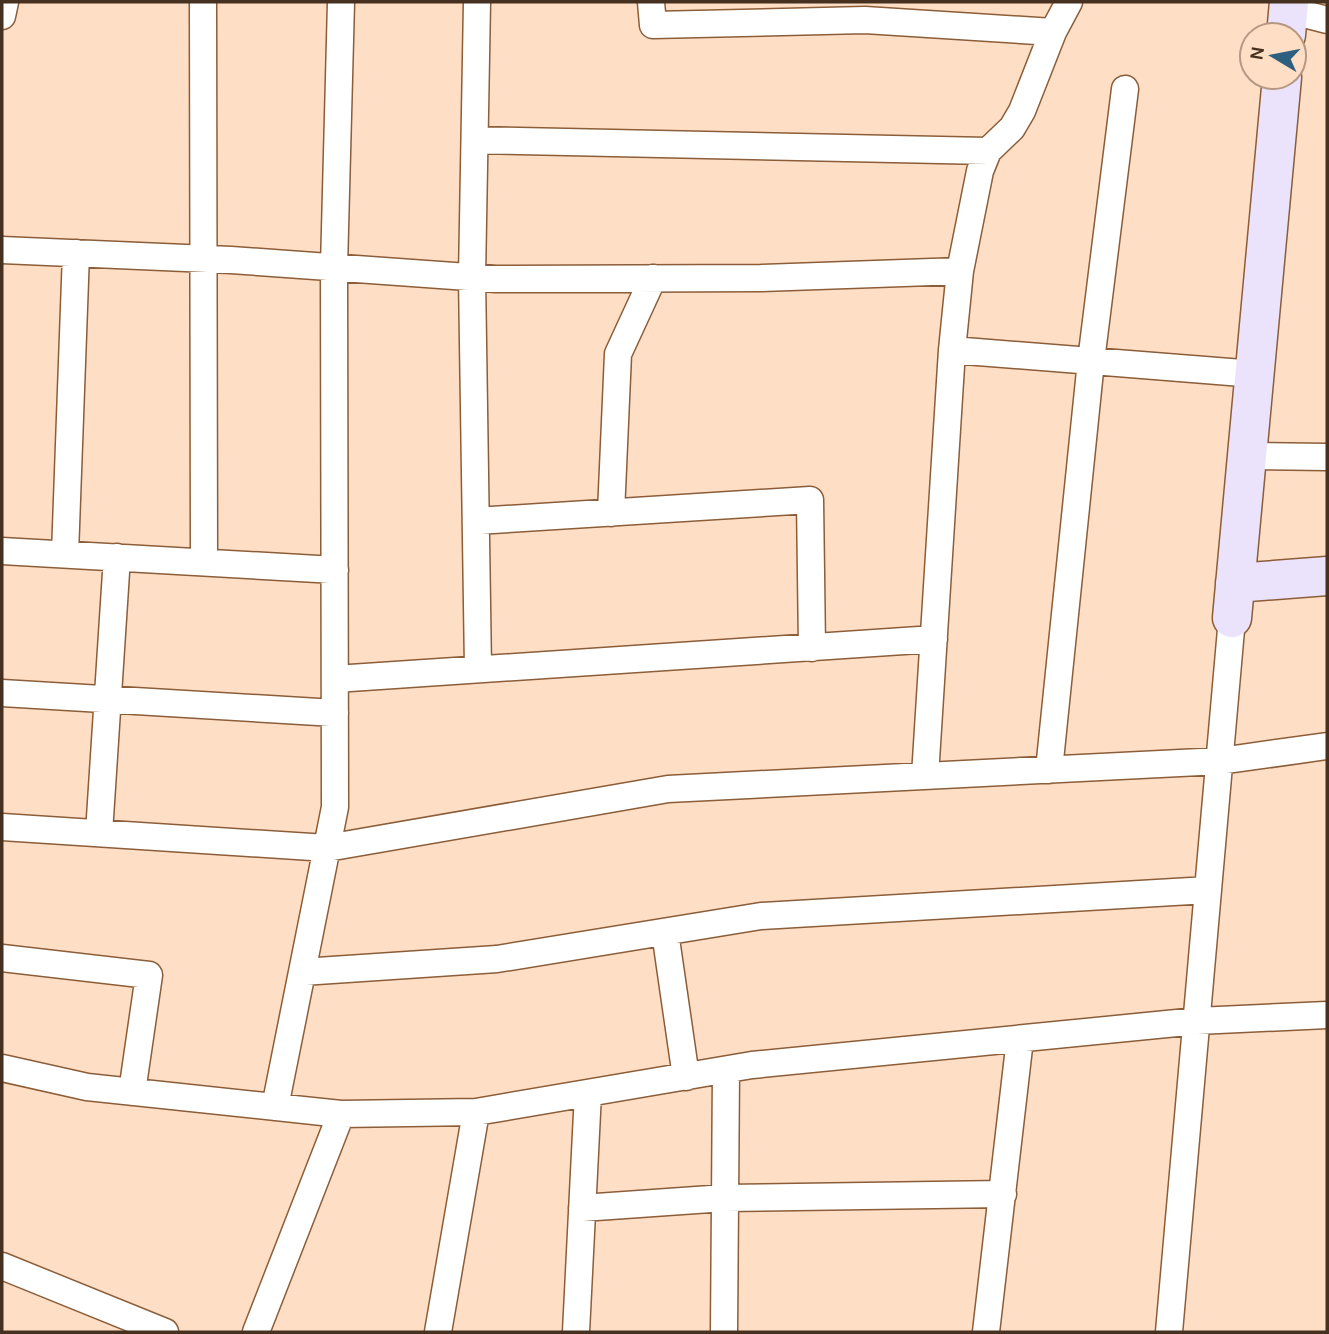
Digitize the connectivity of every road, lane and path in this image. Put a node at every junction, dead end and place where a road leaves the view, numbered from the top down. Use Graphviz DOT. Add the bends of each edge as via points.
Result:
graph roads {
  1 [pos="5,2"];
  2 [pos="203,2"];
  3 [pos="341,2"];
  4 [pos="477,2"];
  5 [pos="651,2"];
  6 [pos="1069,2"];
  7 [pos="2,16"];
  8 [pos="1287,16"];
  9 [pos="1327,20"];
  10 [pos="1053,32"];
  11 [pos="1125,89"];
  12 [pos="1281,91"];
  13 [pos="475,140"];
  14 [pos="988,151"];
  15 [pos="2,250"];
  16 [pos="76,253"];
  17 [pos="204,259"];
  18 [pos="334,267"];
  19 [pos="960,271"];
  20 [pos="472,277"];
  21 [pos="653,278"];
  22 [pos="952,351"];
  23 [pos="1091,361"];
  24 [pos="1255,374"];
  25 [pos="1247,456"];
  26 [pos="1327,457"];
  27 [pos="611,513"];
  28 [pos="476,522"];
  29 [pos="2,551"];
  30 [pos="65,555"];
  31 [pos="117,557"];
  32 [pos="204,562"];
  33 [pos="335,570"];
  34 [pos="1327,576"];
  35 [pos="1234,601"];
  36 [pos="934,639"];
  37 [pos="812,648"];
  38 [pos="478,669"];
  39 [pos="335,679"];
  40 [pos="2,692"];
  41 [pos="108,699"];
  42 [pos="335,713"];
  43 [pos="1327,746"];
  44 [pos="1220,761"];
  45 [pos="1049,770"];
  46 [pos="925,776"];
  47 [pos="2,827"];
  48 [pos="99,833"];
  49 [pos="327,848"];
  50 [pos="1208,890"];
  51 [pos="665,932"];
  52 [pos="2,958"];
  53 [pos="302,972"];
  54 [pos="1327,1015"];
  55 [pos="1196,1021"];
  56 [pos="1020,1039"];
  57 [pos="2,1068"];
  58 [pos="726,1070"];
  59 [pos="686,1077"];
  60 [pos="132,1092"];
  61 [pos="588,1093"];
  62 [pos="275,1107"];
  63 [pos="476,1112"];
  64 [pos="341,1114"];
  65 [pos="1003,1194"];
  66 [pos="725,1198"];
  67 [pos="582,1208"];
  68 [pos="2,1266"];
  69 [pos="152,1330"];
  70 [pos="256,1332"];
  71 [pos="438,1332"];
  72 [pos="576,1332"];
  73 [pos="724,1332"];
  74 [pos="986,1332"];
  75 [pos="1169,1332"];
  1 -- 7 [label="street"];
  2 -- 17 [label="street"];
  3 -- 18 [label="street"];
  4 -- 13 [label="street"];
  5 -- 10 [label="street" via="653,25 865,20"];
  6 -- 10 [label="street"];
  8 -- 9 [label="street"];
  10 -- 14 [label="street" via="1022,111"];
  11 -- 23 [label="street"];
  12 -- 24 [label="street"];
  13 -- 14 [label="street"];
  13 -- 20 [label="street"];
  14 -- 19 [label="street"];
  15 -- 16 [label="street"];
  16 -- 17 [label="street"];
  16 -- 30 [label="street"];
  17 -- 18 [label="street"];
  17 -- 32 [label="street"];
  18 -- 20 [label="street"];
  18 -- 33 [label="street"];
  19 -- 21 [label="street"];
  19 -- 22 [label="street"];
  20 -- 21 [label="street"];
  20 -- 28 [label="street"];
  21 -- 27 [label="street" via="618,354"];
  22 -- 23 [label="street"];
  22 -- 36 [label="street"];
  23 -- 24 [label="street"];
  23 -- 45 [label="street"];
  24 -- 25 [label="street"];
  25 -- 26 [label="street"];
  25 -- 35 [label="street"];
  27 -- 28 [label="street"];
  27 -- 37 [label="street" via="810,500"];
  28 -- 38 [label="street"];
  29 -- 30 [label="street"];
  30 -- 31 [label="street"];
  31 -- 32 [label="street"];
  31 -- 41 [label="street"];
  32 -- 33 [label="street"];
  33 -- 39 [label="street"];
  34 -- 35 [label="street"];
  35 -- 44 [label="street"];
  36 -- 37 [label="street"];
  36 -- 46 [label="street"];
  37 -- 38 [label="street"];
  38 -- 39 [label="street"];
  39 -- 42 [label="street"];
  40 -- 41 [label="street"];
  41 -- 42 [label="street"];
  41 -- 48 [label="street"];
  42 -- 49 [label="street" via="335,807"];
  43 -- 44 [label="street"];
  44 -- 45 [label="street"];
  44 -- 50 [label="street"];
  45 -- 46 [label="street"];
  46 -- 49 [label="street" via="668,789"];
  47 -- 48 [label="street"];
  48 -- 49 [label="street"];
  49 -- 53 [label="street"];
  50 -- 51 [label="street" via="761,916"];
  50 -- 55 [label="street"];
  51 -- 53 [label="street" via="497,959"];
  51 -- 59 [label="street"];
  52 -- 60 [label="street" via="149,975"];
  53 -- 62 [label="street"];
  54 -- 55 [label="street"];
  55 -- 56 [label="street"];
  55 -- 75 [label="street"];
  56 -- 58 [label="street"];
  56 -- 65 [label="street"];
  57 -- 60 [label="street"];
  58 -- 59 [label="street"];
  58 -- 66 [label="street"];
  59 -- 61 [label="street"];
  60 -- 62 [label="street"];
  61 -- 63 [label="street"];
  61 -- 67 [label="street"];
  62 -- 64 [label="street"];
  63 -- 64 [label="street"];
  63 -- 71 [label="street"];
  64 -- 70 [label="street"];
  65 -- 66 [label="street"];
  65 -- 74 [label="street"];
  66 -- 67 [label="street"];
  66 -- 73 [label="street"];
  67 -- 72 [label="street"];
  68 -- 69 [label="street"];
}
